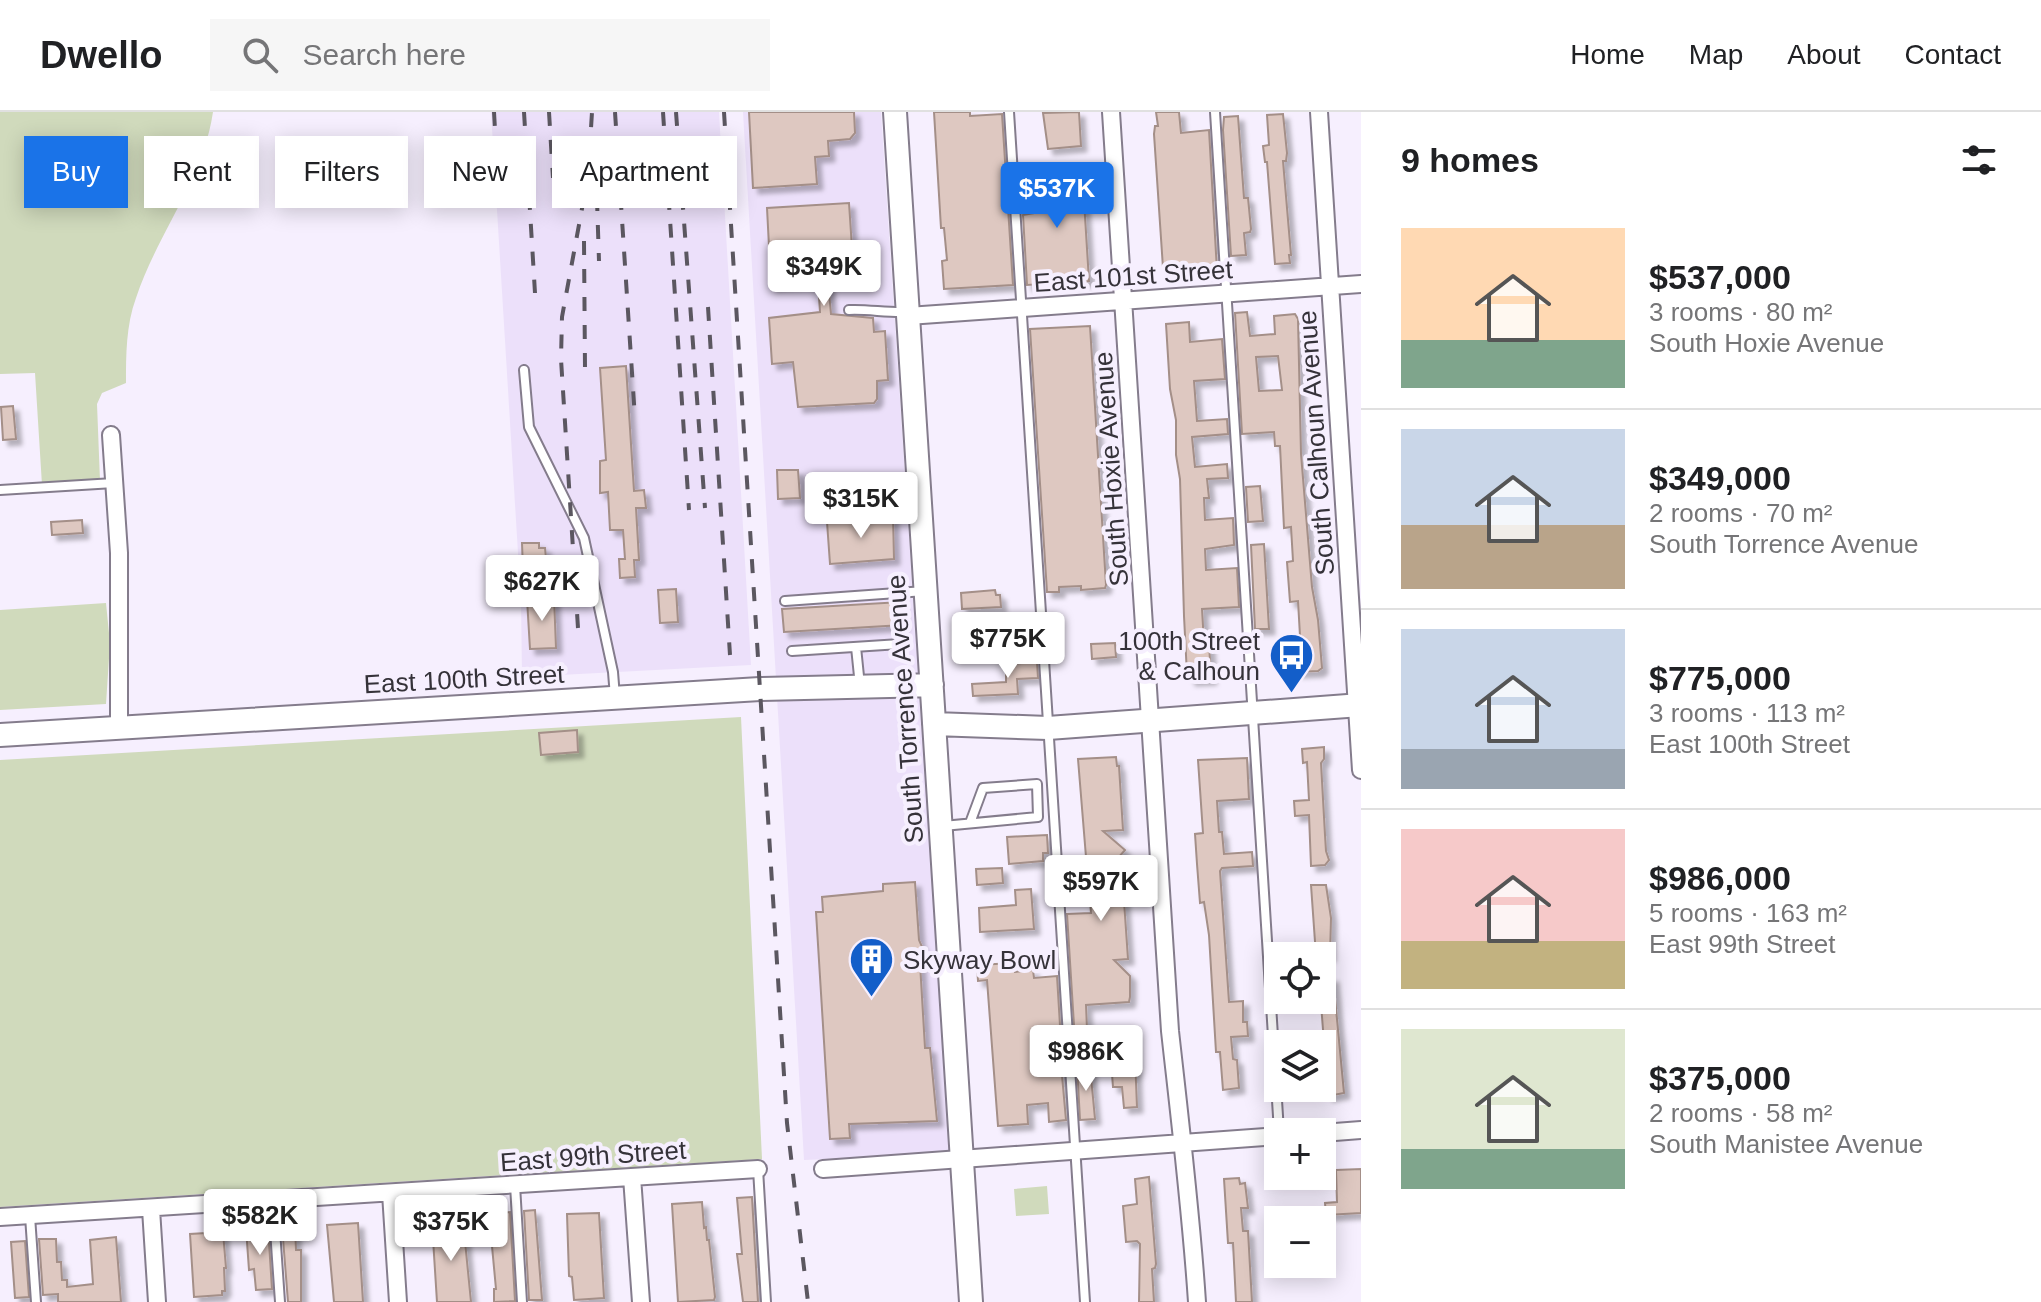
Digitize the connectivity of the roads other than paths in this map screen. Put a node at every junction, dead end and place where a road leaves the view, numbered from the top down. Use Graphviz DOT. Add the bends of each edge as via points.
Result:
graph roads {
  1 [pos="895,112"];
  2 [pos="1009,112"];
  3 [pos="1111,112"];
  4 [pos="1215,112"];
  5 [pos="1319,112"];
  6 [pos="1361,284"];
  7 [pos="1330,286"];
  8 [pos="1227,293"];
  9 [pos="1124,301"];
  10 [pos="1021,308"];
  11 [pos="849,310"];
  12 [pos="908,314"];
  13 [pos="524,370"];
  14 [pos="111,435"];
  15 [pos="114,483"];
  16 [pos="0,490"];
  17 [pos="926,591"];
  18 [pos="785,601"];
  19 [pos="900,644"];
  20 [pos="856,647"];
  21 [pos="792,651"];
  22 [pos="932,685"];
  23 [pos="861,687"];
  24 [pos="616,698"];
  25 [pos="1359,706"];
  26 [pos="1253,713"];
  27 [pos="1151,720"];
  28 [pos="934,724"];
  29 [pos="119,728"];
  30 [pos="1048,728"];
  31 [pos="0,735"];
  32 [pos="1361,770"];
  33 [pos="970,823"];
  34 [pos="941,826"];
  35 [pos="1277,1118"];
  36 [pos="1361,1130"];
  37 [pos="1336,1132"];
  38 [pos="1264,1135"];
  39 [pos="1182,1143"];
  40 [pos="1075,1151"];
  41 [pos="961,1159"];
  42 [pos="758,1169"];
  43 [pos="823,1169"];
  44 [pos="632,1177"];
  45 [pos="515,1185"];
  46 [pos="391,1193"];
  47 [pos="273,1201"];
  48 [pos="151,1209"];
  49 [pos="30,1216"];
  50 [pos="0,1217"];
  51 [pos="36,1302"];
  52 [pos="157,1302"];
  53 [pos="280,1302"];
  54 [pos="398,1302"];
  55 [pos="522,1302"];
  56 [pos="641,1302"];
  57 [pos="766,1302"];
  58 [pos="971,1302"];
  59 [pos="1085,1302"];
  60 [pos="1197,1302"];
  1 -- 12 [label="main road, South Torrence Avenue"];
  2 -- 10 [label="lane"];
  3 -- 9 [label="street, South Hoxie Avenue"];
  4 -- 8 [label="lane"];
  5 -- 7 [label="street, South Calhoun Avenue"];
  6 -- 7 [label="street, East 101st Street"];
  7 -- 8 [label="street, East 101st Street"];
  7 -- 25 [label="street, South Calhoun Avenue"];
  8 -- 9 [label="street, East 101st Street"];
  8 -- 26 [label="lane"];
  9 -- 10 [label="street, East 101st Street"];
  9 -- 27 [label="street, South Hoxie Avenue"];
  10 -- 12 [label="street, East 101st Street"];
  10 -- 30 [label="lane"];
  11 -- 12 [label="lane"];
  12 -- 17 [label="main road, South Torrence Avenue"];
  13 -- 24 [label="lane" via="529,427 584,538"];
  14 -- 15 [label="street"];
  15 -- 16 [label="lane"];
  15 -- 29 [label="street"];
  17 -- 18 [label="lane"];
  17 -- 22 [label="main road, South Torrence Avenue"];
  19 -- 20 [label="lane"];
  20 -- 21 [label="lane"];
  20 -- 23 [label="lane"];
  22 -- 23 [label="main road, East 100th Street"];
  22 -- 28 [label="main road, South Torrence Avenue"];
  23 -- 24 [label="main road, East 100th Street"];
  24 -- 29 [label="main road, East 100th Street"];
  25 -- 26 [label="main road"];
  25 -- 32 [label="street, South Calhoun Avenue"];
  26 -- 27 [label="main road"];
  26 -- 35 [label="lane"];
  27 -- 30 [label="main road"];
  27 -- 39 [label="street, South Hoxie Avenue"];
  28 -- 30 [label="main road"];
  28 -- 34 [label="main road, South Torrence Avenue"];
  29 -- 31 [label="main road, East 100th Street"];
  30 -- 40 [label="lane"];
  33 -- 33 [label="lane" via="983,788 1037,784 1038,817"];
  33 -- 34 [label="lane"];
  34 -- 41 [label="main road, South Torrence Avenue"];
  36 -- 37 [label="street"];
  38 -- 39 [label="street"];
  39 -- 40 [label="street"];
  39 -- 60 [label="street, South Hoxie Avenue"];
  40 -- 41 [label="street"];
  40 -- 59 [label="lane"];
  41 -- 43 [label="street"];
  41 -- 58 [label="main road, South Torrence Avenue"];
  42 -- 44 [label="street, East 99th Street"];
  42 -- 57 [label="lane"];
  44 -- 45 [label="street, East 99th Street"];
  44 -- 56 [label="street"];
  45 -- 46 [label="street, East 99th Street"];
  45 -- 55 [label="lane"];
  46 -- 47 [label="street, East 99th Street"];
  46 -- 54 [label="street"];
  47 -- 48 [label="street, East 99th Street"];
  47 -- 53 [label="lane"];
  48 -- 49 [label="street, East 99th Street"];
  48 -- 52 [label="street"];
  49 -- 50 [label="street, East 99th Street"];
  49 -- 51 [label="lane"];
}
